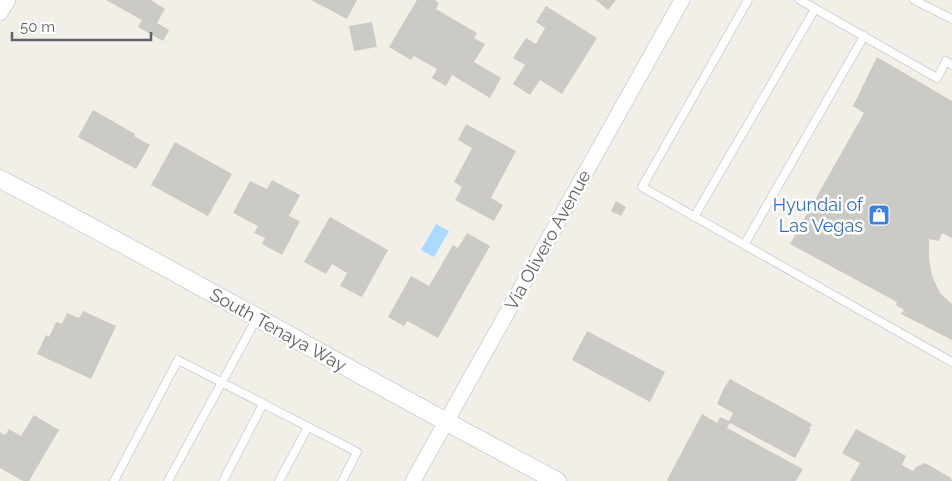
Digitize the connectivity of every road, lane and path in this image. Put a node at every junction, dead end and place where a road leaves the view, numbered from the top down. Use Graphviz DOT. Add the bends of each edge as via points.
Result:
graph roads {
  1 [pos="682,0"];
  2 [pos="748,0"];
  3 [pos="800,0"];
  4 [pos="914,0"];
  5 [pos="815,8"];
  6 [pos="952,19"];
  7 [pos="864,36"];
  8 [pos="952,65"];
  9 [pos="0,179"];
  10 [pos="694,217"];
  11 [pos="744,245"];
  12 [pos="257,318"];
  13 [pos="952,362"];
  14 [pos="221,382"];
  15 [pos="263,404"];
  16 [pos="446,423"];
  17 [pos="308,427"];
  18 [pos="114,481"];
  19 [pos="168,481"];
  20 [pos="223,481"];
  21 [pos="279,481"];
  22 [pos="342,481"];
  23 [pos="413,481"];
  24 [pos="557,481"];
  1 -- 16 [label="street, Via Olivero Avenue"];
  2 -- 10 [label="lane" via="642,187"];
  3 -- 5 [label="lane"];
  4 -- 6 [label="lane"];
  5 -- 7 [label="lane"];
  5 -- 10 [label="lane"];
  7 -- 8 [label="lane" via="937,78 946,61"];
  7 -- 11 [label="lane"];
  9 -- 12 [label="street, South Tenaya Way"];
  10 -- 11 [label="lane"];
  11 -- 13 [label="lane"];
  12 -- 14 [label="lane"];
  12 -- 16 [label="street, South Tenaya Way"];
  14 -- 15 [label="lane"];
  14 -- 18 [label="lane" via="178,360"];
  14 -- 19 [label="lane"];
  15 -- 17 [label="lane"];
  15 -- 20 [label="lane"];
  16 -- 23 [label="street, Via Olivero Avenue"];
  16 -- 24 [label="street, South Tenaya Way"];
  17 -- 21 [label="lane"];
  17 -- 22 [label="lane" via="357,452"];
}
